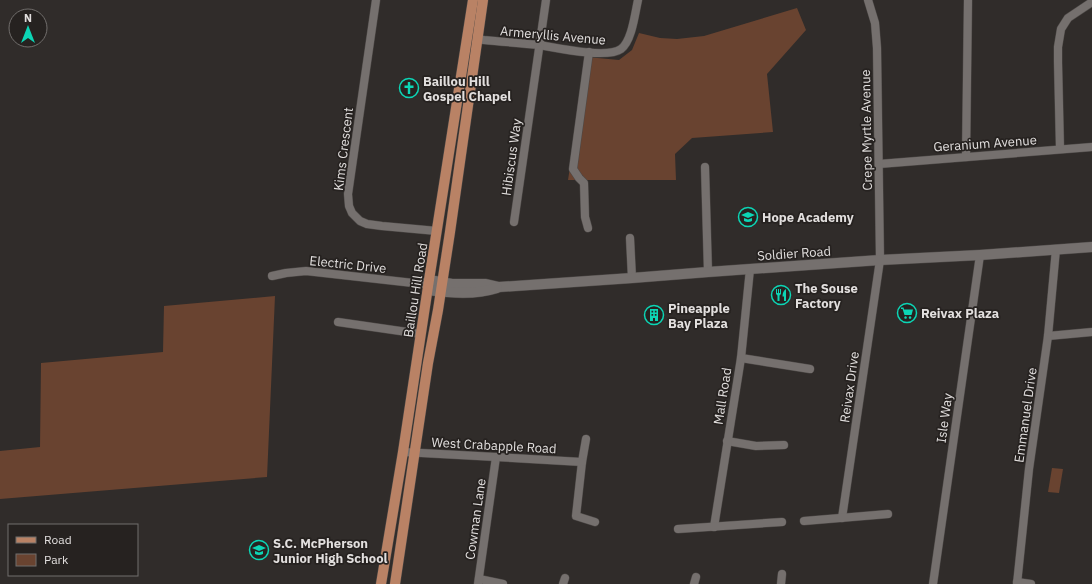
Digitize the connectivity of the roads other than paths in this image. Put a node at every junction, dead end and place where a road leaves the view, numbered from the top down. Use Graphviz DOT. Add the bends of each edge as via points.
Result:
graph roads {
  1 [pos="376,0"];
  2 [pos="473,0"];
  3 [pos="483,0"];
  4 [pos="546,0"];
  5 [pos="638,0"];
  6 [pos="868,0"];
  7 [pos="968,0"];
  8 [pos="1092,2"];
  9 [pos="477,39"];
  10 [pos="540,46"];
  11 [pos="589,52"];
  12 [pos="1092,147"];
  13 [pos="1060,149"];
  14 [pos="966,157"];
  15 [pos="879,164"];
  16 [pos="705,167"];
  17 [pos="514,222"];
  18 [pos="588,228"];
  19 [pos="437,231"];
  20 [pos="630,238"];
  21 [pos="1092,247"];
  22 [pos="1056,249"];
  23 [pos="980,255"];
  24 [pos="880,260"];
  25 [pos="750,269"];
  26 [pos="708,272"];
  27 [pos="272,276"];
  28 [pos="632,278"];
  29 [pos="426,285"];
  30 [pos="441,287"];
  31 [pos="338,322"];
  32 [pos="1092,332"];
  33 [pos="421,334"];
  34 [pos="1048,336"];
  35 [pos="741,358"];
  36 [pos="810,368"];
  37 [pos="586,439"];
  38 [pos="727,441"];
  39 [pos="784,444"];
  40 [pos="404,452"];
  41 [pos="414,453"];
  42 [pos="496,457"];
  43 [pos="582,462"];
  44 [pos="888,514"];
  45 [pos="842,518"];
  46 [pos="804,521"];
  47 [pos="595,522"];
  48 [pos="782,522"];
  49 [pos="714,527"];
  50 [pos="678,529"];
  51 [pos="782,574"];
  52 [pos="479,581"];
  53 [pos="1017,583"];
  54 [pos="381,584"];
  55 [pos="395,584"];
  56 [pos="503,584"];
  57 [pos="780,584"];
  58 [pos="933,584"];
  59 [pos="1031,584"];
  1 -- 19 [label="street, Kims Crescent" via="348,194 350,206 352,213 367,224"];
  2 -- 19 [label="main road, Baillou Hill Road"];
  3 -- 9 [label="main road, Baillou Hill Road"];
  4 -- 10 [label="street, Hibiscus Way"];
  5 -- 11 [label="street, Armeryllis Avenue" via="632,30 621,48 612,52"];
  6 -- 15 [label="street, Crepe Myrtle Avenue" via="875,23 877,48"];
  7 -- 14 [label="street"];
  8 -- 13 [label="street" via="1068,18 1061,29 1058,47"];
  9 -- 10 [label="street, Armeryllis Avenue"];
  9 -- 30 [label="main road, Baillou Hill Road"];
  10 -- 11 [label="street, Armeryllis Avenue"];
  10 -- 17 [label="street, Hibiscus Way"];
  11 -- 18 [label="street" via="573,169 584,183 585,217"];
  12 -- 13 [label="street, Geranium Avenue"];
  13 -- 14 [label="street, Geranium Avenue"];
  14 -- 15 [label="street, Geranium Avenue"];
  15 -- 24 [label="street, Crepe Myrtle Avenue"];
  16 -- 26 [label="street"];
  19 -- 29 [label="main road, Baillou Hill Road"];
  20 -- 28 [label="street"];
  21 -- 22 [label="main road, Soldier Road"];
  22 -- 23 [label="main road, Soldier Road"];
  22 -- 34 [label="street, Emmanuel Drive"];
  23 -- 24 [label="main road, Soldier Road"];
  23 -- 58 [label="street, Isle Way"];
  24 -- 25 [label="main road, Soldier Road"];
  24 -- 45 [label="street, Reivax Drive"];
  25 -- 26 [label="main road, Soldier Road"];
  25 -- 35 [label="street, Mall Road"];
  26 -- 28 [label="main road, Soldier Road"];
  27 -- 29 [label="street, Electric Drive" via="306,271"];
  28 -- 30 [label="main road, Soldier Road" via="499,287 486,284"];
  29 -- 30 [label="main road, Soldier Road"];
  29 -- 33 [label="main road, Baillou Hill Road"];
  30 -- 41 [label="main road, Baillou Hill Road"];
  31 -- 33 [label="street"];
  32 -- 34 [label="street"];
  33 -- 40 [label="main road, Baillou Hill Road"];
  34 -- 53 [label="street, Emmanuel Drive" via="1029,469"];
  35 -- 36 [label="street"];
  35 -- 38 [label="street, Mall Road"];
  37 -- 43 [label="street"];
  38 -- 39 [label="street" via="756,446"];
  38 -- 49 [label="street, Mall Road"];
  40 -- 41 [label="street, West Crabapple Road"];
  40 -- 54 [label="main road, Baillou Hill Road"];
  41 -- 42 [label="street, West Crabapple Road"];
  41 -- 55 [label="main road, Baillou Hill Road"];
  42 -- 43 [label="street, West Crabapple Road"];
  42 -- 52 [label="street, Cowman Lane"];
  43 -- 47 [label="street" via="576,516"];
  44 -- 45 [label="street"];
  45 -- 46 [label="street"];
  48 -- 49 [label="street"];
  49 -- 50 [label="street"];
  51 -- 57 [label="street"];
  52 -- 56 [label="street"];
  53 -- 59 [label="street"];
}
